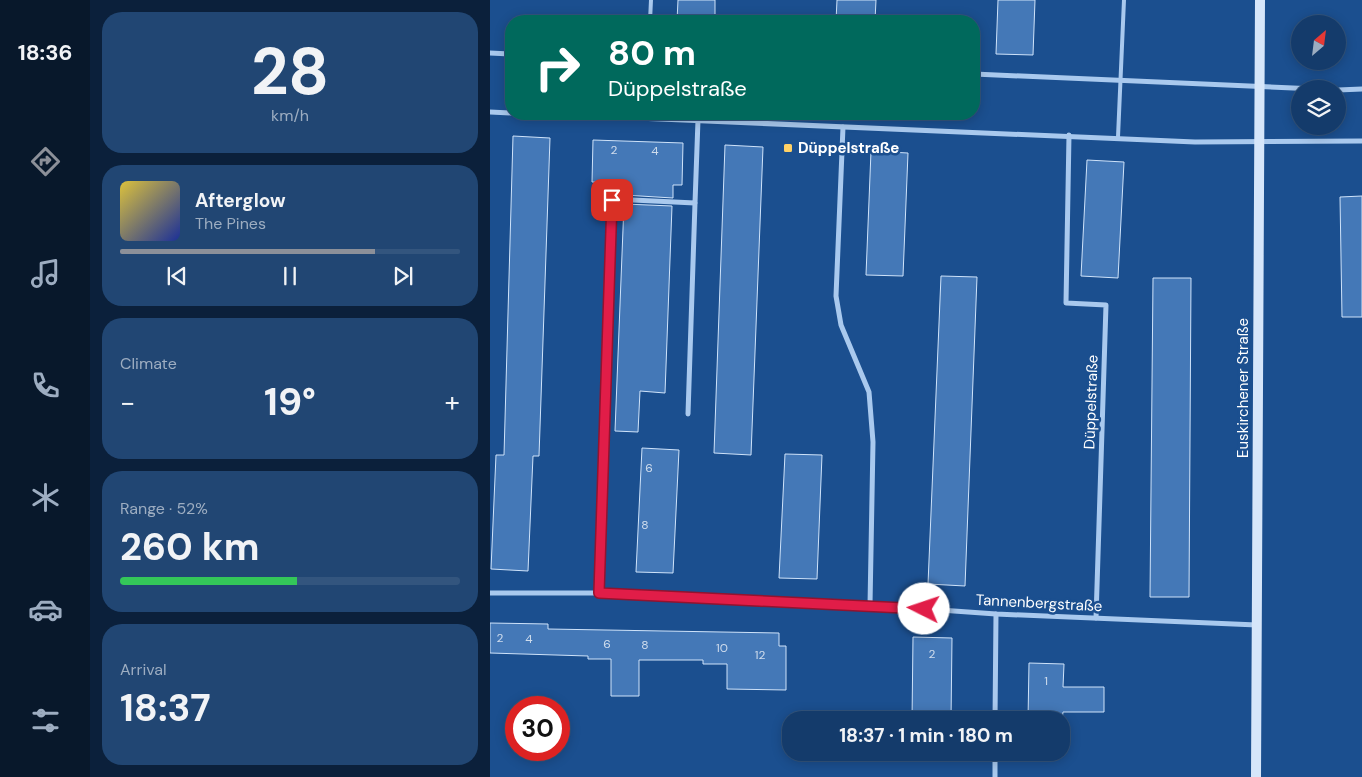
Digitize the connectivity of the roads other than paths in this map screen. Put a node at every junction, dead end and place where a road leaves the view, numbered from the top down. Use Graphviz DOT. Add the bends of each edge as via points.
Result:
graph roads {
  1 [pos="651,0"];
  2 [pos="1124,0"];
  3 [pos="1260,0"];
  4 [pos="650,15"];
  5 [pos="490,53"];
  6 [pos="505,54"];
  7 [pos="980,74"];
  8 [pos="1121,80"];
  9 [pos="1260,85"];
  10 [pos="1291,87"];
  11 [pos="1362,89"];
  12 [pos="1346,90"];
  13 [pos="490,112"];
  14 [pos="505,113"];
  15 [pos="698,120"];
  16 [pos="842,127"];
  17 [pos="1069,136"];
  18 [pos="1118,137"];
  19 [pos="1261,140"];
  20 [pos="1362,141"];
  21 [pos="695,203"];
  22 [pos="688,414"];
  23 [pos="490,593"];
  24 [pos="599,593"];
  25 [pos="870,604"];
  26 [pos="996,614"];
  27 [pos="1096,618"];
  28 [pos="1258,625"];
  29 [pos="995,711"];
  30 [pos="995,761"];
  31 [pos="995,777"];
  32 [pos="1256,777"];
  1 -- 4 [label="lane"];
  2 -- 8 [label="lane"];
  3 -- 9 [label="street, Euskirchener Straße"];
  5 -- 6 [label="street"];
  7 -- 8 [label="street"];
  8 -- 9 [label="street"];
  8 -- 18 [label="lane"];
  9 -- 10 [label="street"];
  9 -- 19 [label="street, Euskirchener Straße"];
  11 -- 12 [label="street"];
  13 -- 14 [label="street"];
  15 -- 16 [label="street"];
  15 -- 21 [label="street"];
  16 -- 17 [label="street"];
  16 -- 25 [label="street" via="836,296 841,325 869,392 873,442"];
  17 -- 18 [label="street"];
  17 -- 27 [label="street, Düppelstraße" via="1066,303 1106,305"];
  18 -- 19 [label="street" via="1214,142"];
  19 -- 20 [label="street"];
  19 -- 28 [label="street, Euskirchener Straße"];
  21 -- 22 [label="street"];
  21 -- 24 [label="street" via="612,200"];
  23 -- 24 [label="street, Tannenbergstraße"];
  24 -- 25 [label="street, Tannenbergstraße"];
  25 -- 26 [label="street, Tannenbergstraße"];
  26 -- 27 [label="street, Tannenbergstraße"];
  26 -- 29 [label="street"];
  27 -- 28 [label="street, Tannenbergstraße"];
  28 -- 32 [label="street, Euskirchener Straße"];
  30 -- 31 [label="street"];
}
